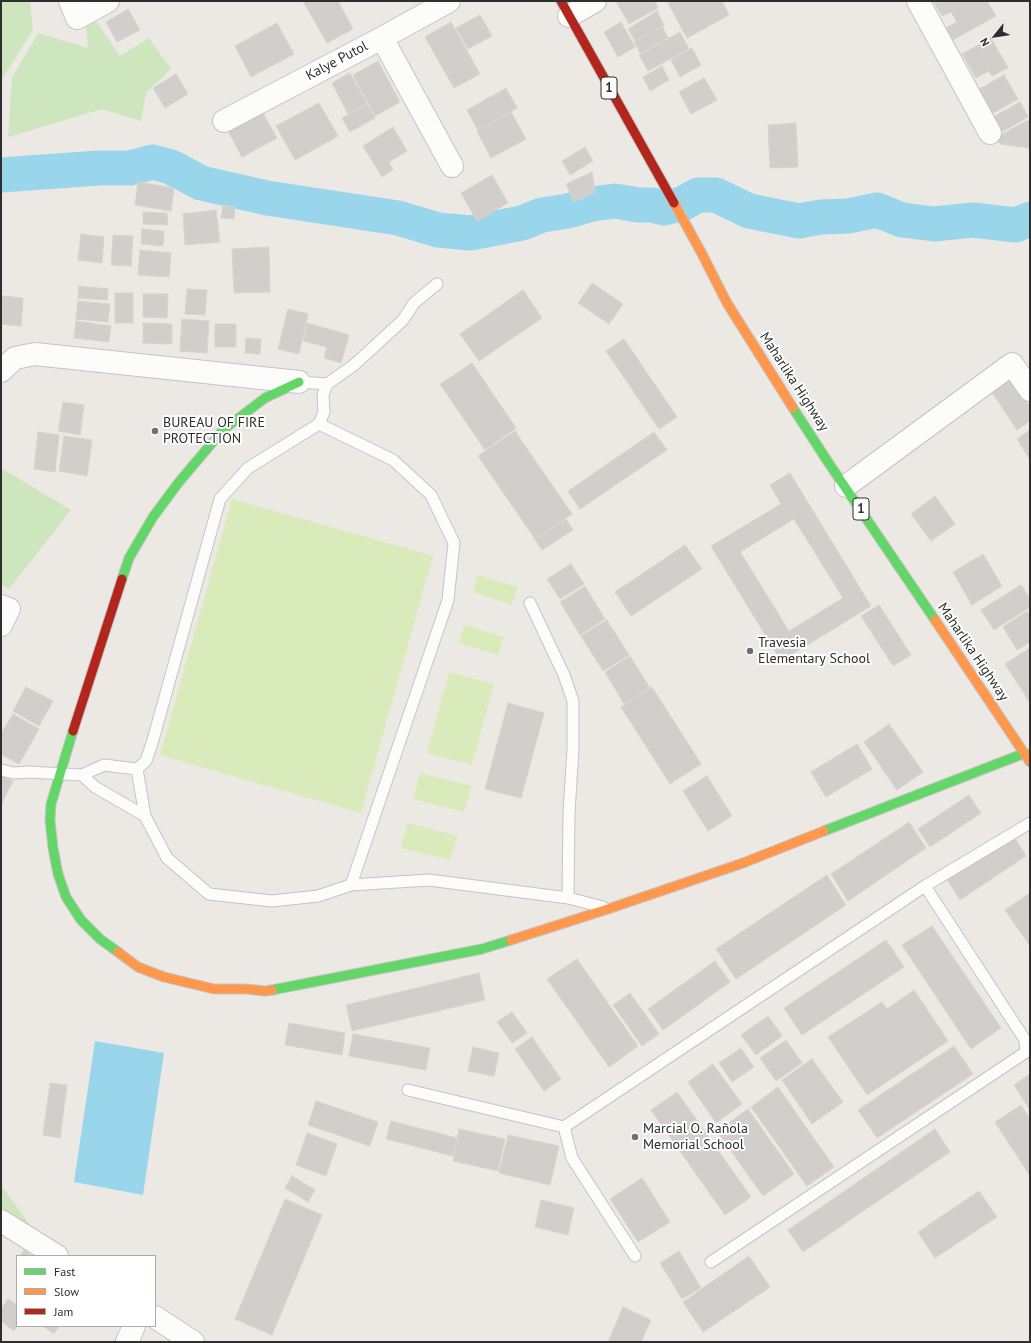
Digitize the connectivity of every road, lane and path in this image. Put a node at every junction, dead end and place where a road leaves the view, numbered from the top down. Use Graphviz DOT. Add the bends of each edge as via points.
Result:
graph roads {
  1 [pos="70,1"];
  2 [pos="108,1"];
  3 [pos="449,1"];
  4 [pos="596,1"];
  5 [pos="922,2"];
  6 [pos="565,8"];
  7 [pos="382,38"];
  8 [pos="224,121"];
  9 [pos="990,133"];
  10 [pos="452,166"];
  11 [pos="437,284"];
  12 [pos="4,364"];
  13 [pos="299,382"];
  14 [pos="328,384"];
  15 [pos="1030,390"];
  16 [pos="319,424"];
  17 [pos="846,486"];
  18 [pos="530,603"];
  19 [pos="1,606"];
  20 [pos="1,625"];
  21 [pos="1025,753"];
  22 [pos="1030,762"];
  23 [pos="138,769"];
  24 [pos="1,770"];
  25 [pos="60,773"];
  26 [pos="82,775"];
  27 [pos="145,816"];
  28 [pos="1030,823"];
  29 [pos="351,885"];
  30 [pos="925,886"];
  31 [pos="568,898"];
  32 [pos="608,909"];
  33 [pos="408,1090"];
  34 [pos="564,1127"];
  35 [pos="1,1221"];
  36 [pos="55,1255"];
  37 [pos="635,1256"];
  38 [pos="711,1262"];
  39 [pos="156,1318"];
  40 [pos="134,1327"];
  41 [pos="127,1342"];
  42 [pos="193,1342"];
  1 -- 2 [label="street" via="77,18"];
  3 -- 7 [label="street, Kalye Putol"];
  4 -- 6 [label="street"];
  5 -- 9 [label="street"];
  6 -- 17 [label="main road, Maharlika Highway / 1" via="727,302 828,462"];
  7 -- 8 [label="street, Kalye Putol"];
  7 -- 10 [label="street"];
  11 -- 14 [label="lane" via="414,303 403,320 354,365"];
  12 -- 13 [label="street" via="15,358 35,354"];
  13 -- 14 [label="lane"];
  13 -- 25 [label="main road" via="264,398 223,430 153,517 129,558"];
  14 -- 16 [label="lane" via="323,395 324,412"];
  15 -- 17 [label="street" via="1012,364"];
  16 -- 23 [label="lane" via="248,468 220,499 153,740 146,761"];
  16 -- 29 [label="lane" via="393,460 431,495 454,543 448,600"];
  17 -- 21 [label="main road, Maharlika Highway / 1"];
  18 -- 31 [label="lane" via="564,675 573,701"];
  19 -- 20 [label="street" via="9,609"];
  21 -- 22 [label="main road, Maharlika Highway / 1"];
  21 -- 32 [label="main road" via="743,863"];
  23 -- 26 [label="lane" via="104,765"];
  23 -- 27 [label="lane"];
  24 -- 25 [label="lane" via="14,773"];
  25 -- 26 [label="lane"];
  25 -- 32 [label="main road" via="51,804 50,820 52,848 66,897 81,920 100,939 138,968 192,984 214,989 265,991 482,949"];
  26 -- 27 [label="lane" via="95,787"];
  27 -- 29 [label="lane" via="167,858 209,894 272,901 318,896"];
  28 -- 30 [label="lane"];
  29 -- 31 [label="lane" via="429,880"];
  30 -- 34 [label="lane"];
  30 -- 38 [label="lane" via="1024,1040 1026,1052"];
  31 -- 32 [label="lane"];
  33 -- 34 [label="lane"];
  34 -- 37 [label="lane" via="572,1158"];
  35 -- 36 [label="street"];
  39 -- 42 [label="street"];
  40 -- 41 [label="street"];
}
